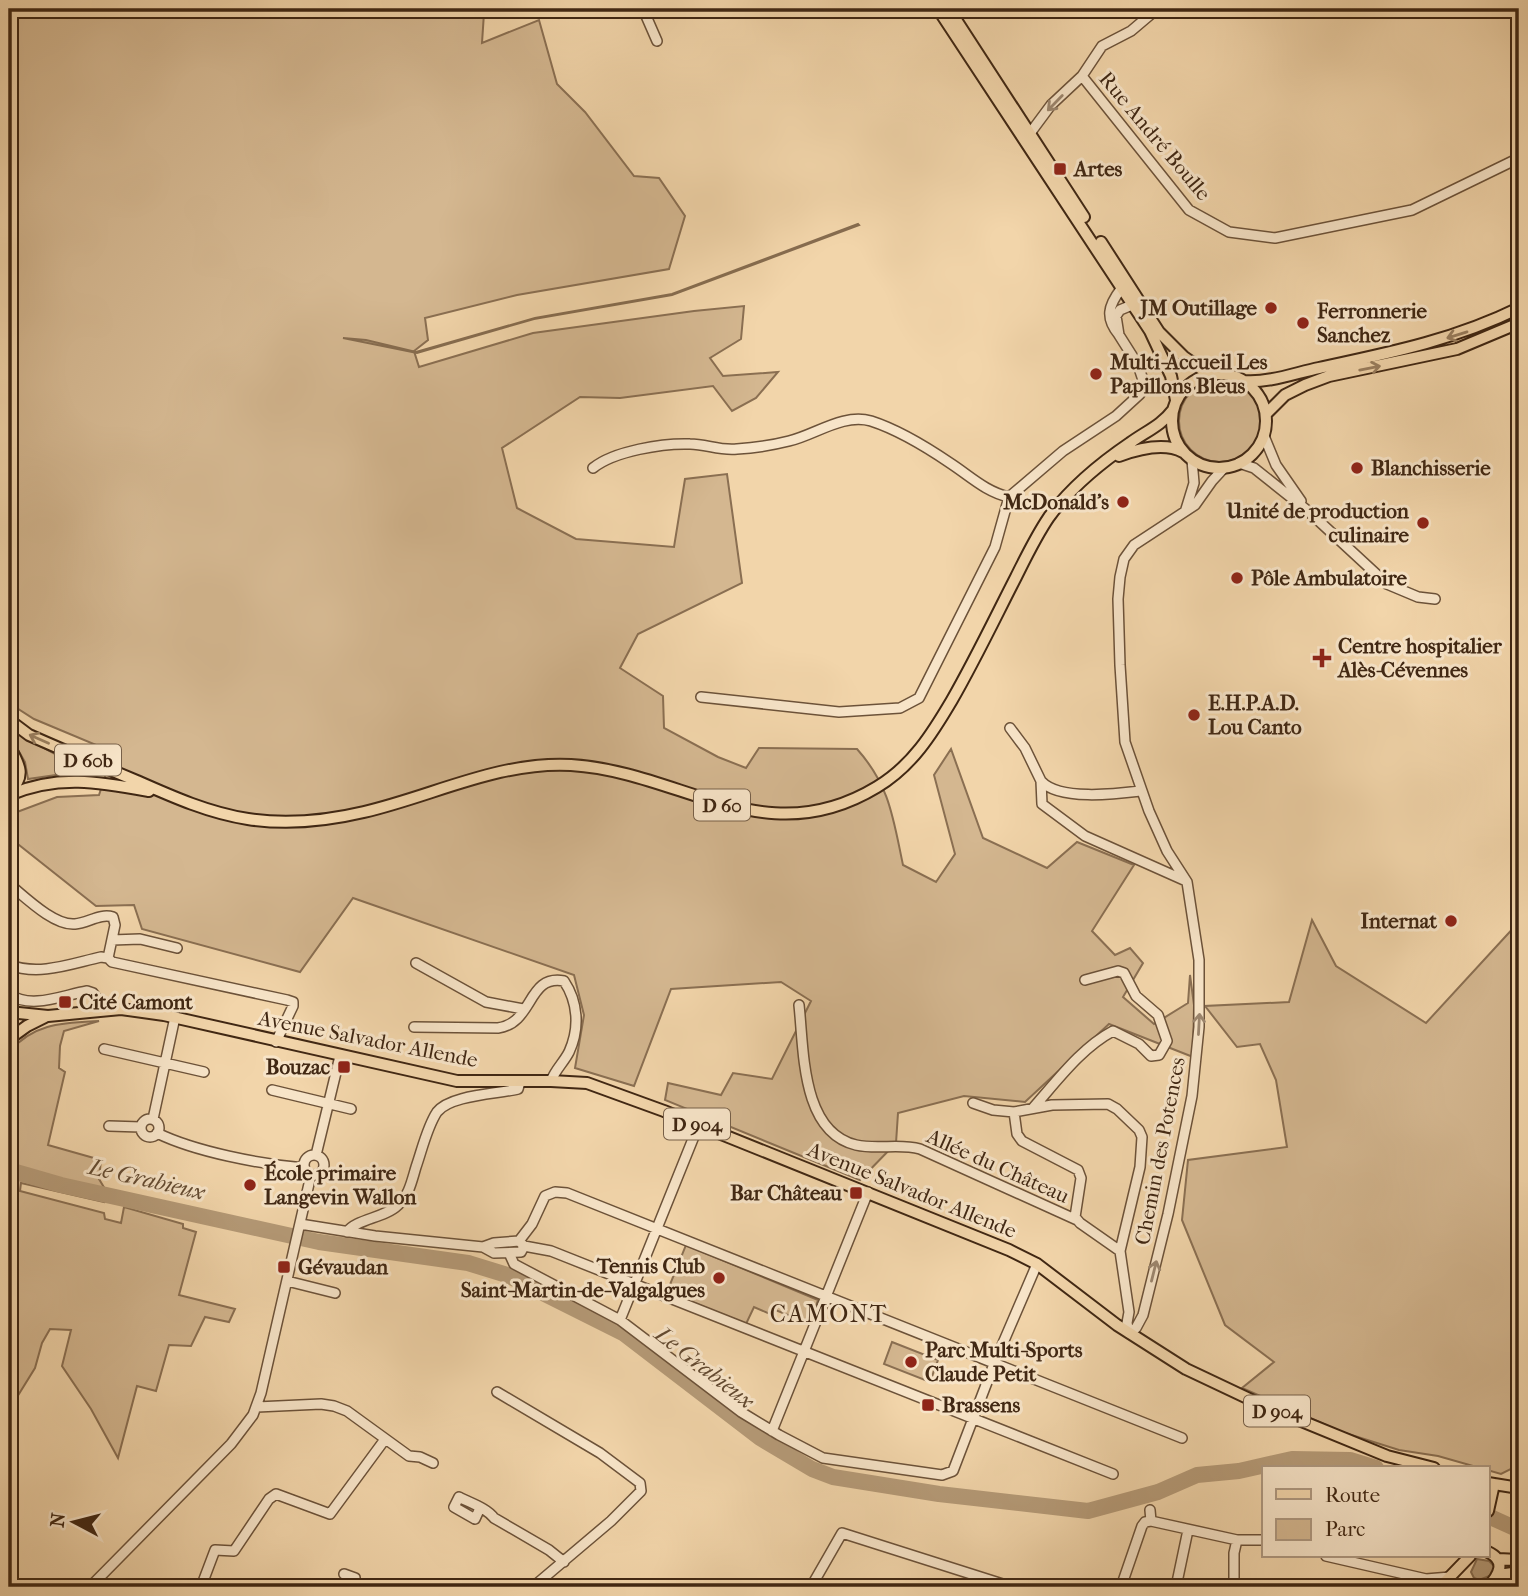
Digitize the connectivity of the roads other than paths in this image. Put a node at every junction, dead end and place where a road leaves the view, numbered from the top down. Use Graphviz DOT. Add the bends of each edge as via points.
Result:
graph roads {
  1 [pos="643,9"];
  2 [pos="938,9"];
  3 [pos="949,9"];
  4 [pos="1157,9"];
  5 [pos="657,41"];
  6 [pos="1082,76"];
  7 [pos="1026,137"];
  8 [pos="1519,158"];
  9 [pos="1121,289"];
  10 [pos="1136,303"];
  11 [pos="1519,308"];
  12 [pos="1519,323"];
  13 [pos="1119,335"];
  14 [pos="1209,374"];
  15 [pos="1244,381"];
  16 [pos="1175,405"];
  17 [pos="1266,414"];
  18 [pos="1264,436"];
  19 [pos="1183,452"];
  20 [pos="1110,459"];
  21 [pos="1192,460"];
  22 [pos="1239,463"];
  23 [pos="593,468"];
  24 [pos="1224,468"];
  25 [pos="1009,497"];
  26 [pos="1308,510"];
  27 [pos="1186,511"];
  28 [pos="1435,599"];
  29 [pos="701,697"];
  30 [pos="9,720"];
  31 [pos="1010,728"];
  32 [pos="9,746"];
  33 [pos="1041,781"];
  34 [pos="1141,791"];
  35 [pos="9,793"];
  36 [pos="169,795"];
  37 [pos="1187,882"];
  38 [pos="9,884"];
  39 [pos="112,940"];
  40 [pos="177,948"];
  41 [pos="108,958"];
  42 [pos="416,963"];
  43 [pos="9,966"];
  44 [pos="1085,980"];
  45 [pos="9,994"];
  46 [pos="799,1005"];
  47 [pos="523,1009"];
  48 [pos="101,1010"];
  49 [pos="9,1012"];
  50 [pos="48,1016"];
  51 [pos="175,1017"];
  52 [pos="414,1027"];
  53 [pos="9,1039"];
  54 [pos="276,1042"];
  55 [pos="104,1049"];
  56 [pos="340,1056"];
  57 [pos="165,1063"];
  58 [pos="204,1072"];
  59 [pos="551,1081"];
  60 [pos="520,1082"];
  61 [pos="272,1090"];
  62 [pos="973,1103"];
  63 [pos="328,1104"];
  64 [pos="1033,1108"];
  65 [pos="351,1109"];
  66 [pos="1014,1112"];
  67 [pos="153,1119"];
  68 [pos="699,1124"];
  69 [pos="109,1126"];
  70 [pos="157,1133"];
  71 [pos="143,1134"];
  72 [pos="316,1155"];
  73 [pos="307,1172"];
  74 [pos="868,1192"];
  75 [pos="1077,1220"];
  76 [pos="532,1224"];
  77 [pos="299,1226"];
  78 [pos="657,1228"];
  79 [pos="347,1232"];
  80 [pos="524,1246"];
  81 [pos="483,1247"];
  82 [pos="1120,1251"];
  83 [pos="509,1253"];
  84 [pos="1037,1264"];
  85 [pos="528,1270"];
  86 [pos="287,1281"];
  87 [pos="634,1284"];
  88 [pos="335,1293"];
  89 [pos="825,1297"];
  90 [pos="620,1320"];
  91 [pos="1129,1333"];
  92 [pos="804,1351"];
  93 [pos="994,1364"];
  94 [pos="497,1392"];
  95 [pos="257,1407"];
  96 [pos="973,1418"];
  97 [pos="772,1431"];
  98 [pos="384,1438"];
  99 [pos="1182,1438"];
  100 [pos="433,1463"];
  101 [pos="1426,1466"];
  102 [pos="1113,1474"];
  103 [pos="1491,1484"];
  104 [pos="1519,1488"];
  105 [pos="1490,1504"];
  106 [pos="480,1508"];
  107 [pos="1150,1510"];
  108 [pos="1151,1521"];
  109 [pos="1188,1530"];
  110 [pos="1237,1540"];
  111 [pos="1262,1540"];
  112 [pos="1493,1555"];
  113 [pos="1335,1558"];
  114 [pos="1467,1558"];
  115 [pos="1519,1560"];
  116 [pos="564,1562"];
  117 [pos="1519,1572"];
  118 [pos="344,1574"];
  119 [pos="1499,1575"];
  120 [pos="1450,1577"];
  121 [pos="1426,1579"];
  122 [pos="90,1587"];
  123 [pos="201,1587"];
  124 [pos="354,1587"];
  125 [pos="533,1587"];
  126 [pos="811,1587"];
  127 [pos="1012,1587"];
  128 [pos="1121,1587"];
  129 [pos="1176,1587"];
  130 [pos="1234,1587"];
  131 [pos="1438,1587"];
  132 [pos="1488,1587"];
  1 -- 5 [label="street"];
  2 -- 7 [label="main road"];
  3 -- 7 [label="main road"];
  4 -- 6 [label="street" via="1102,46"];
  6 -- 7 [label="street, one-way"];
  6 -- 8 [label="street, Rue André Boulle" via="1189,210 1228,232 1275,239 1412,210"];
  7 -- 9 [label="main road"];
  7 -- 10 [label="main road"];
  9 -- 10 [label="main road"];
  9 -- 13 [label="street" via="1109,307"];
  10 -- 13 [label="street" via="1116,316"];
  10 -- 14 [label="main road" via="1184,357"];
  10 -- 16 [label="main road" via="1171,376"];
  11 -- 15 [label="main road, one-way" via="1466,332 1418,346"];
  17 -- 12 [label="main road, one-way" via="1285,395 1329,376 1457,349"];
  13 -- 25 [label="street" via="1138,365 1143,380 1140,394"];
  14 -- 15 [label="main road" via="1233,375"];
  14 -- 16 [label="main road" via="1184,388"];
  15 -- 17 [label="main road" via="1259,395"];
  16 -- 19 [label="main road" via="1173,432"];
  16 -- 20 [label="main road, D 60" via="1165,420"];
  17 -- 18 [label="main road"];
  18 -- 22 [label="main road"];
  18 -- 26 [label="street" via="1276,466"];
  19 -- 20 [label="main road, D 60" via="1157,447"];
  19 -- 21 [label="main road"];
  20 -- 36 [label="main road, D 60" via="1081,479 1046,521 931,736 908,765 846,804 787,815 743,810 600,769 547,765 519,768 326,820 248,819"];
  21 -- 24 [label="main road"];
  21 -- 27 [label="street" via="1195,475"];
  22 -- 24 [label="main road"];
  22 -- 26 [label="street" via="1254,468"];
  23 -- 25 [label="street" via="645,448 691,443 736,449 791,441 848,420 867,420 896,430 993,493"];
  24 -- 27 [label="street, Chemin des Potences"];
  25 -- 29 [label="street" via="995,547 919,698 900,708 839,712"];
  26 -- 28 [label="street" via="1387,584 1410,595"];
  27 -- 34 [label="street, Chemin des Potences" via="1134,545 1124,559 1120,578 1125,742"];
  36 -- 30 [label="main road, D 60b, one-way" via="29,735"];
  31 -- 33 [label="street"];
  32 -- 35 [label="main road" via="20,771"];
  33 -- 34 [label="street" via="1057,791"];
  33 -- 37 [label="street" via="1042,804 1066,823"];
  34 -- 37 [label="street, Chemin des Potences" via="1167,851"];
  35 -- 36 [label="main road, D 60" via="99,781"];
  91 -- 37 [label="street, Chemin des Potences, one-way" via="1143,1315 1192,1096 1199,960"];
  38 -- 39 [label="street" via="65,923 113,917"];
  39 -- 40 [label="street" via="140,939"];
  39 -- 41 [label="street"];
  41 -- 43 [label="street" via="44,971"];
  41 -- 54 [label="street" via="293,1002"];
  42 -- 47 [label="street" via="486,1002"];
  44 -- 64 [label="street" via="1124,973 1136,996 1158,1015 1167,1041 1159,1055 1151,1056 1113,1031 1100,1038"];
  45 -- 48 [label="street" via="43,1002 87,991 93,993"];
  46 -- 75 [label="street, Allée du Château" via="810,1094 820,1118 836,1136 859,1146 920,1149"];
  47 -- 52 [label="street" via="510,1026"];
  47 -- 59 [label="street" via="542,984 554,979 564,981 572,993 577,1018 569,1051"];
  48 -- 50 [label="main road, Avenue Salvador Allende / D 904"];
  48 -- 51 [label="main road, Avenue Salvador Allende / D 904"];
  49 -- 50 [label="main road, Avenue Salvador Allende / D 904"];
  50 -- 53 [label="main road, Avenue Salvador Allende / D 904"];
  51 -- 54 [label="main road, Avenue Salvador Allende / D 904"];
  51 -- 57 [label="street"];
  54 -- 56 [label="main road, Avenue Salvador Allende / D 904"];
  55 -- 57 [label="street"];
  56 -- 60 [label="main road, Avenue Salvador Allende / D 904" via="457,1081"];
  56 -- 63 [label="street"];
  57 -- 58 [label="street"];
  57 -- 67 [label="street"];
  59 -- 60 [label="main road, Avenue Salvador Allende / D 904"];
  59 -- 68 [label="main road, Avenue Salvador Allende / D 904" via="587,1083"];
  60 -- 79 [label="street" via="518,1089 443,1106 433,1120 406,1196 397,1207"];
  61 -- 63 [label="street"];
  62 -- 66 [label="street"];
  63 -- 65 [label="street"];
  63 -- 72 [label="street"];
  64 -- 66 [label="street"];
  64 -- 82 [label="street" via="1108,1104 1139,1130 1140,1167"];
  66 -- 75 [label="street" via="1022,1141 1080,1173"];
  67 -- 70 [label="street" via="159,1125"];
  67 -- 71 [label="street" via="147,1119"];
  68 -- 74 [label="main road, Avenue Salvador Allende / D 904"];
  68 -- 78 [label="street"];
  69 -- 71 [label="street"];
  70 -- 71 [label="street"];
  70 -- 73 [label="street"];
  72 -- 73 [label="street" via="306,1158"];
  72 -- 73 [label="street" via="324,1168 320,1174"];
  73 -- 77 [label="street"];
  74 -- 84 [label="main road, Avenue Salvador Allende / D 904"];
  74 -- 89 [label="street"];
  75 -- 82 [label="street, Allée du Château"];
  76 -- 78 [label="street" via="545,1196 555,1192"];
  76 -- 80 [label="street"];
  76 -- 80 [label="street"];
  77 -- 79 [label="street"];
  77 -- 86 [label="street"];
  78 -- 87 [label="street"];
  78 -- 89 [label="street"];
  79 -- 81 [label="street"];
  80 -- 81 [label="street" via="494,1243"];
  80 -- 83 [label="street"];
  80 -- 85 [label="street"];
  80 -- 87 [label="street" via="551,1251"];
  81 -- 83 [label="street"];
  82 -- 91 [label="street"];
  83 -- 85 [label="street" via="514,1264"];
  84 -- 91 [label="main road, Avenue Salvador Allende / D 904"];
  84 -- 93 [label="street"];
  85 -- 90 [label="street"];
  86 -- 88 [label="street"];
  86 -- 95 [label="street"];
  87 -- 90 [label="street"];
  87 -- 92 [label="street"];
  89 -- 92 [label="street"];
  89 -- 93 [label="street"];
  90 -- 97 [label="street" via="729,1404"];
  91 -- 101 [label="main road, D 904" via="1186,1369 1260,1404 1387,1456"];
  92 -- 96 [label="street"];
  92 -- 97 [label="street"];
  93 -- 96 [label="street"];
  93 -- 99 [label="street"];
  94 -- 116 [label="street" via="600,1453 640,1483 641,1491"];
  95 -- 98 [label="street" via="334,1406"];
  95 -- 122 [label="street" via="231,1444"];
  96 -- 97 [label="street" via="949,1474 823,1458"];
  96 -- 102 [label="street"];
  98 -- 100 [label="street" via="409,1456"];
  98 -- 123 [label="street" via="330,1514 276,1494 269,1499 234,1551 215,1550"];
  103 -- 104 [label="main road"];
  103 -- 105 [label="main road"];
  106 -- 116 [label="street"];
  107 -- 108 [label="street"];
  108 -- 109 [label="street"];
  108 -- 128 [label="street" via="1142,1526"];
  109 -- 110 [label="street"];
  109 -- 129 [label="street"];
  110 -- 111 [label="street"];
  110 -- 130 [label="street"];
  112 -- 115 [label="main road"];
  112 -- 119 [label="main road" via="1501,1568"];
  113 -- 121 [label="street"];
  114 -- 120 [label="main road"];
  116 -- 125 [label="street"];
  117 -- 119 [label="main road"];
  118 -- 124 [label="street" via="355,1578"];
  119 -- 132 [label="main road"];
  120 -- 121 [label="street"];
  120 -- 131 [label="main road"];
  121 -- 131 [label="street"];
  126 -- 127 [label="street" via="842,1532"];
}
